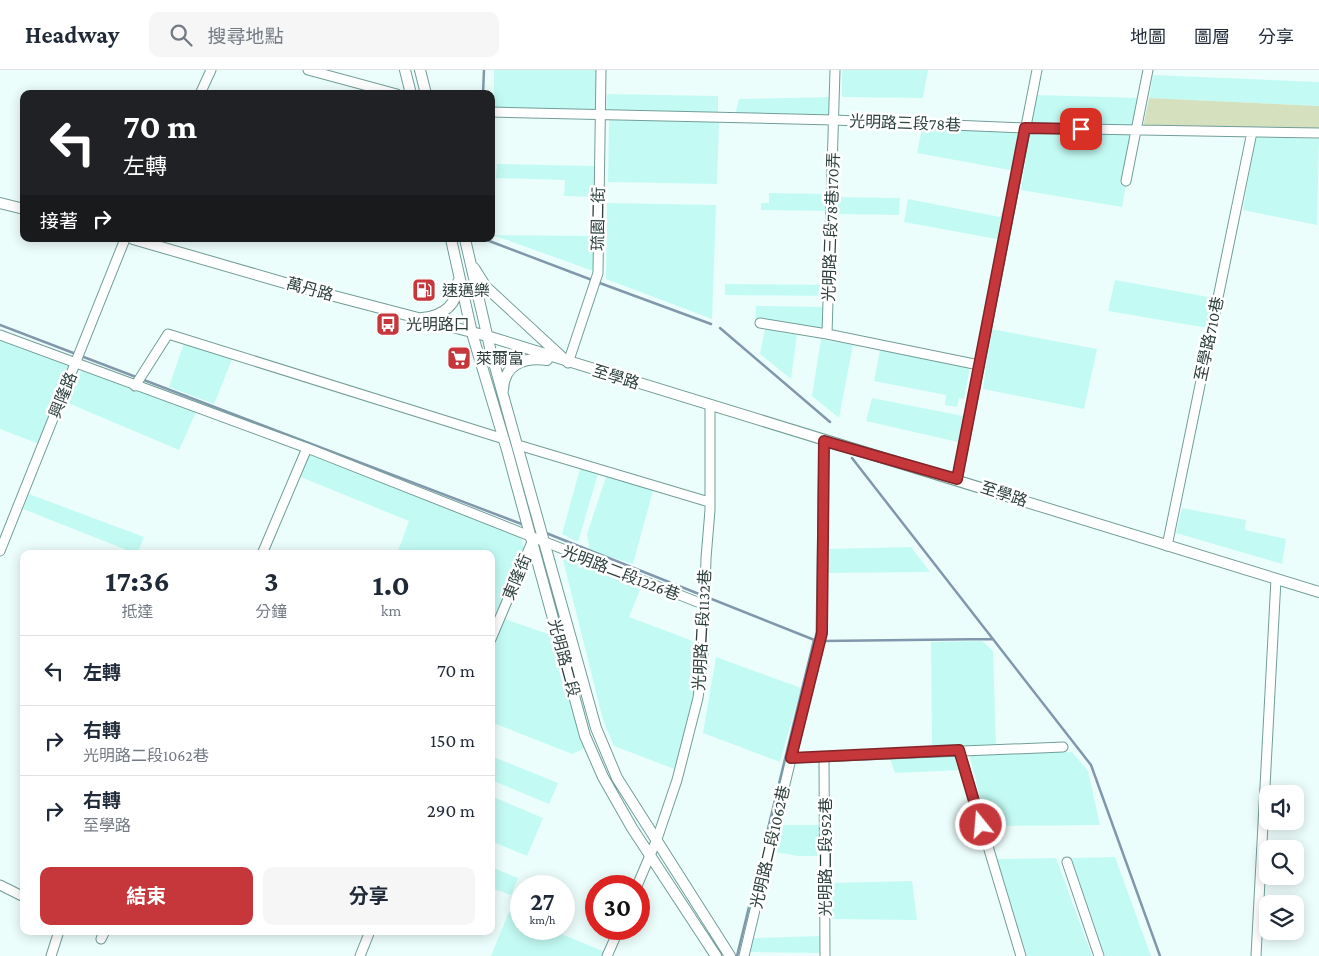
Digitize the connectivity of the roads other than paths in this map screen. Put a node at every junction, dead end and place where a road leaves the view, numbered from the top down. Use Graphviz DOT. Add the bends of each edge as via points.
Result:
graph roads {
  1 [pos="211,70"];
  2 [pos="308,70"];
  3 [pos="405,70"];
  4 [pos="420,70"];
  5 [pos="601,70"];
  6 [pos="835,70"];
  7 [pos="1037,70"];
  8 [pos="1148,70"];
  9 [pos="202,90"];
  10 [pos="382,90"];
  11 [pos="411,90"];
  12 [pos="425,90"];
  13 [pos="495,112"];
  14 [pos="600,116"];
  15 [pos="834,120"];
  16 [pos="1025,128"];
  17 [pos="1136,130"];
  18 [pos="1252,132"];
  19 [pos="1319,133"];
  20 [pos="1126,180"];
  21 [pos="0,203"];
  22 [pos="20,209"];
  23 [pos="124,242"];
  24 [pos="144,242"];
  25 [pos="451,242"];
  26 [pos="466,242"];
  27 [pos="470,263"];
  28 [pos="458,269"];
  29 [pos="416,318"];
  30 [pos="760,322"];
  31 [pos="472,333"];
  32 [pos="827,334"];
  33 [pos="0,335"];
  34 [pos="487,336"];
  35 [pos="78,358"];
  36 [pos="568,363"];
  37 [pos="979,365"];
  38 [pos="138,381"];
  39 [pos="502,392"];
  40 [pos="710,406"];
  41 [pos="504,439"];
  42 [pos="824,441"];
  43 [pos="518,445"];
  44 [pos="306,448"];
  45 [pos="957,479"];
  46 [pos="709,502"];
  47 [pos="536,540"];
  48 [pos="1167,546"];
  49 [pos="264,550"];
  50 [pos="0,552"];
  51 [pos="1276,579"];
  52 [pos="1319,592"];
  53 [pos="705,606"];
  54 [pos="495,630"];
  55 [pos="1064,747"];
  56 [pos="959,750"];
  57 [pos="824,757"];
  58 [pos="791,758"];
  59 [pos="653,848"];
  60 [pos="1067,862"];
  61 [pos="642,875"];
  62 [pos="0,885"];
  63 [pos="20,895"];
  64 [pos="58,935"];
  65 [pos="368,935"];
  66 [pos="614,940"];
  67 [pos="51,956"];
  68 [pos="360,956"];
  69 [pos="607,956"];
  70 [pos="716,956"];
  71 [pos="730,956"];
  72 [pos="744,956"];
  73 [pos="825,956"];
  74 [pos="1021,956"];
  75 [pos="1099,956"];
  76 [pos="1256,956"];
  1 -- 9 [label="street"];
  2 -- 10 [label="street"];
  3 -- 11 [label="street"];
  4 -- 12 [label="street"];
  5 -- 14 [label="street, 琉園二街"];
  6 -- 15 [label="street, 光明路三段78巷170弄"];
  7 -- 16 [label="street"];
  8 -- 17 [label="street"];
  13 -- 14 [label="street, 光明路三段78巷"];
  14 -- 15 [label="street, 光明路三段78巷"];
  14 -- 36 [label="street, 琉園二街" via="598,273"];
  15 -- 16 [label="street, 光明路三段78巷"];
  15 -- 32 [label="street, 光明路三段78巷170弄"];
  16 -- 17 [label="street, 光明路三段78巷"];
  16 -- 37 [label="street"];
  17 -- 18 [label="street, 光明路三段78巷"];
  17 -- 20 [label="street"];
  18 -- 19 [label="street, 光明路三段78巷"];
  18 -- 48 [label="street, 至學路710巷"];
  21 -- 22 [label="street"];
  23 -- 35 [label="street, 興隆路"];
  24 -- 29 [label="street, 萬丹路"];
  25 -- 28 [label="street, 光明路二段"];
  26 -- 27 [label="street, 光明路二段"];
  27 -- 34 [label="street, 光明路二段"];
  27 -- 36 [label="street" via="486,287"];
  28 -- 29 [label="street" via="454,301 446,312"];
  28 -- 31 [label="street, 光明路二段"];
  29 -- 31 [label="street, 萬丹路"];
  30 -- 32 [label="street"];
  31 -- 34 [label="street, 萬丹路"];
  31 -- 41 [label="street, 光明路二段"];
  32 -- 37 [label="street"];
  33 -- 35 [label="street, 光明路二段1226巷"];
  34 -- 36 [label="street, 至學路"];
  34 -- 39 [label="street, 光明路二段"];
  35 -- 38 [label="street, 光明路二段1226巷"];
  35 -- 50 [label="street, 興隆路"];
  36 -- 39 [label="street" via="524,359 513,365 507,374"];
  36 -- 40 [label="street, 至學路"];
  37 -- 45 [label="street"];
  38 -- 41 [label="street" via="168,334"];
  38 -- 44 [label="street, 光明路二段1226巷"];
  39 -- 43 [label="street, 光明路二段"];
  40 -- 42 [label="street, 至學路"];
  40 -- 46 [label="street, 光明路二段1132巷"];
  41 -- 47 [label="street, 光明路二段"];
  42 -- 45 [label="street, 至學路"];
  42 -- 58 [label="street, 光明路二段1062巷" via="822,633"];
  43 -- 46 [label="street"];
  43 -- 47 [label="street, 光明路二段"];
  44 -- 47 [label="street, 光明路二段1226巷"];
  44 -- 49 [label="street"];
  45 -- 48 [label="street, 至學路"];
  46 -- 53 [label="street, 光明路二段1132巷"];
  47 -- 53 [label="street, 光明路二段1226巷"];
  47 -- 54 [label="street, 東隆街"];
  47 -- 59 [label="street, 光明路二段" via="596,728"];
  47 -- 59 [label="street, 光明路二段" via="585,736 603,777"];
  48 -- 51 [label="street, 至學路"];
  51 -- 52 [label="street, 至學路"];
  51 -- 76 [label="street"];
  53 -- 59 [label="street, 光明路二段1132巷" via="698,698 681,764"];
  55 -- 56 [label="street"];
  56 -- 57 [label="street"];
  56 -- 74 [label="street"];
  57 -- 58 [label="street"];
  57 -- 73 [label="street, 光明路二段952巷"];
  58 -- 72 [label="street, 光明路二段1062巷"];
  59 -- 61 [label="street, 光明路二段1132巷"];
  59 -- 70 [label="street, 光明路二段"];
  59 -- 71 [label="street, 光明路二段"];
  60 -- 75 [label="street"];
  62 -- 63 [label="street"];
  64 -- 67 [label="street"];
  65 -- 68 [label="street"];
  66 -- 69 [label="street"];
}
